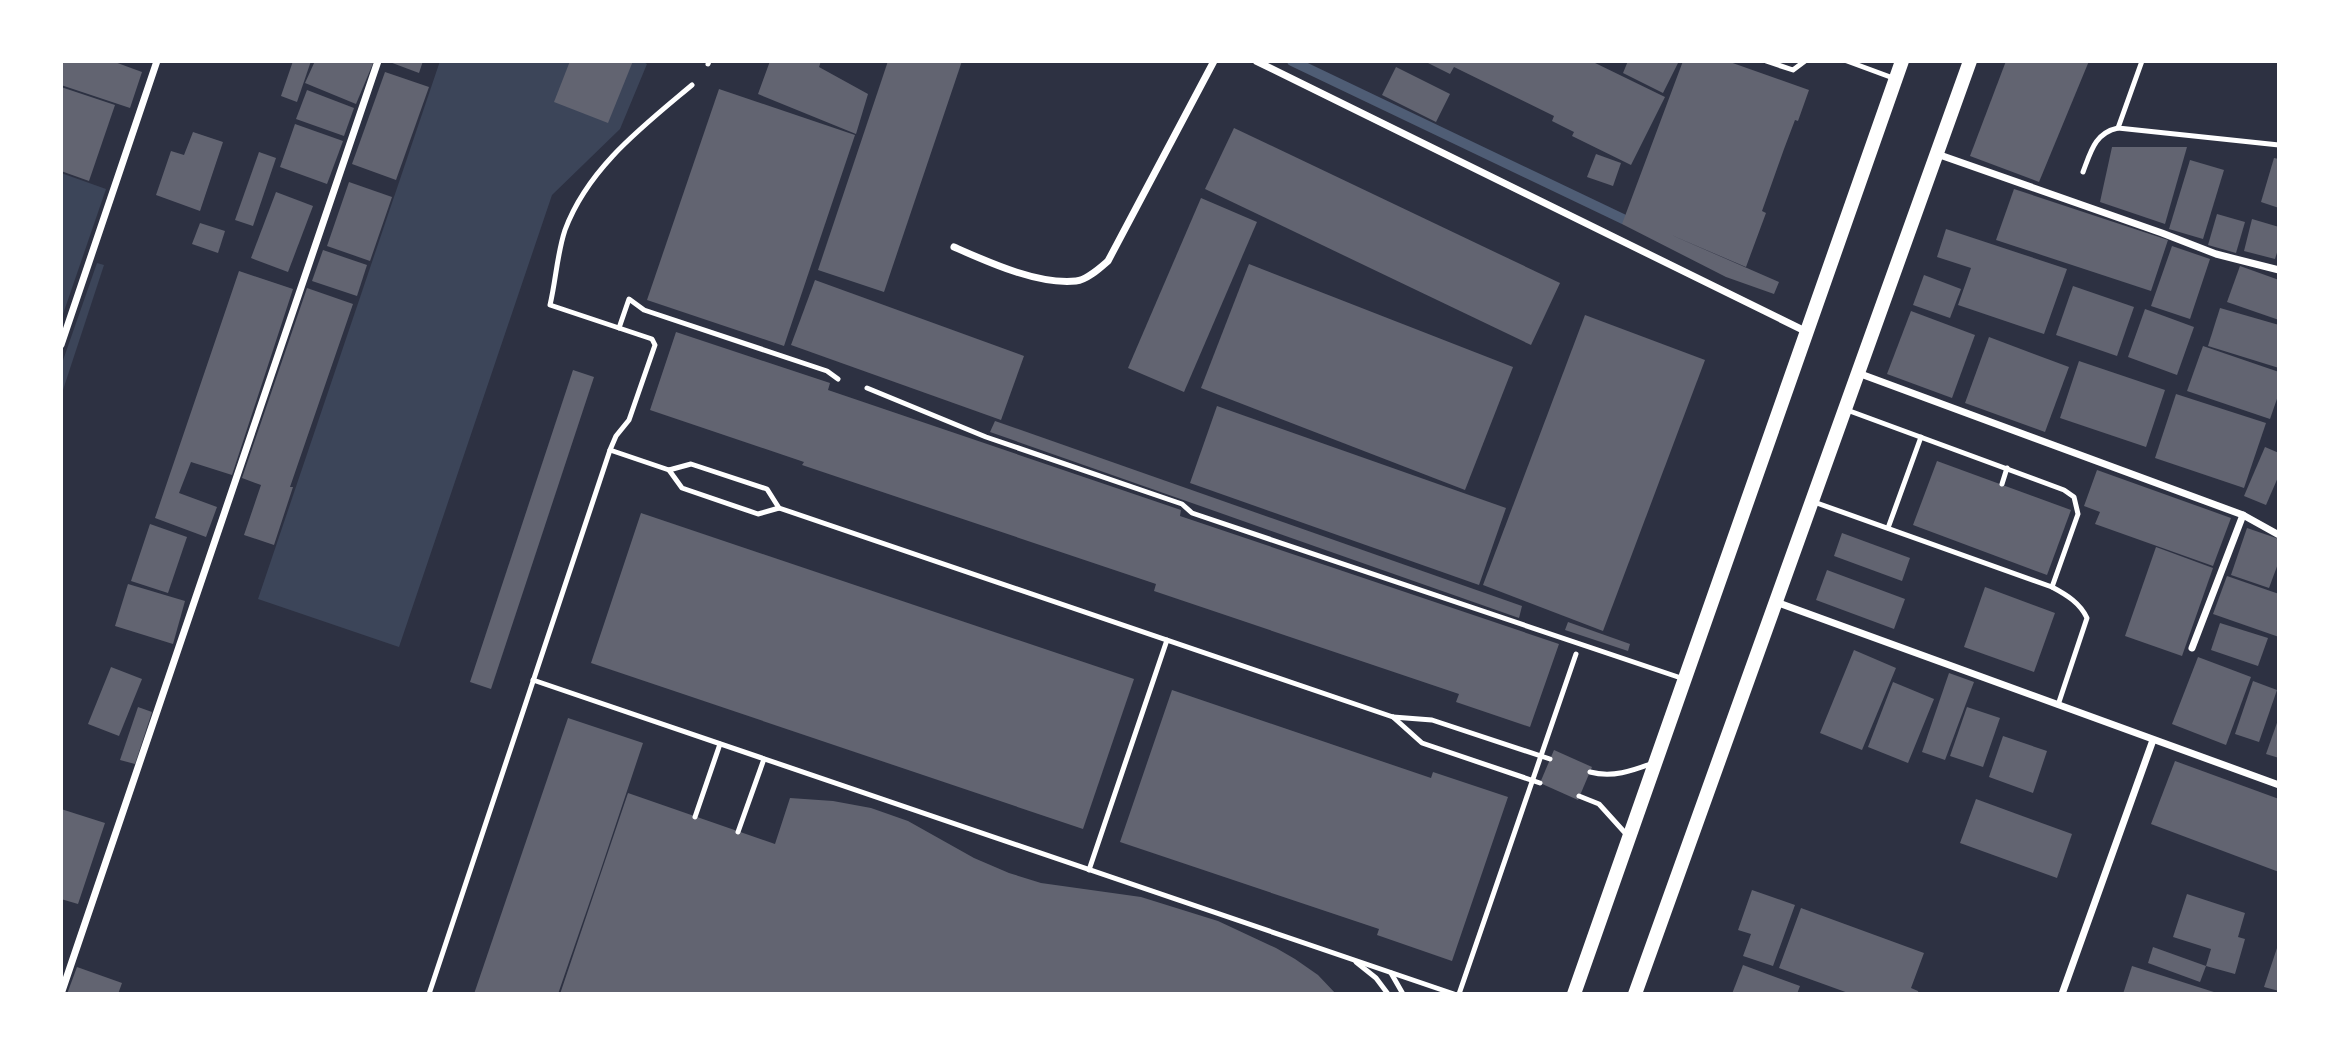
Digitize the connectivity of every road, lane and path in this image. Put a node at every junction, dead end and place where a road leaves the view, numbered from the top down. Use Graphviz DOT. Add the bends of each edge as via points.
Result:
graph roads {
  1 [pos="158,61"];
  2 [pos="378,61"];
  3 [pos="1214,61"];
  4 [pos="1256,61"];
  5 [pos="1766,61"];
  6 [pos="1805,61"];
  7 [pos="1847,61"];
  8 [pos="1902,61"];
  9 [pos="2142,61"];
  10 [pos="1967,62"];
  11 [pos="1896,79"];
  12 [pos="692,85"];
  13 [pos="2118,128"];
  14 [pos="2279,145"];
  15 [pos="1937,153"];
  16 [pos="2083,172"];
  17 [pos="954,247"];
  18 [pos="2279,270"];
  19 [pos="619,328"];
  20 [pos="1807,332"];
  21 [pos="772,342"];
  22 [pos="61,345"];
  23 [pos="769,351"];
  24 [pos="1858,373"];
  25 [pos="838,379"];
  26 [pos="867,388"];
  27 [pos="1845,409"];
  28 [pos="1921,437"];
  29 [pos="610,450"];
  30 [pos="2007,468"];
  31 [pos="669,470"];
  32 [pos="2001,484"];
  33 [pos="1811,501"];
  34 [pos="779,508"];
  35 [pos="2244,515"];
  36 [pos="1888,528"];
  37 [pos="2279,535"];
  38 [pos="1978,549"];
  39 [pos="1975,559"];
  40 [pos="2052,587"];
  41 [pos="1776,601"];
  42 [pos="1167,640"];
  43 [pos="2192,648"];
  44 [pos="1576,654"];
  45 [pos="1684,679"];
  46 [pos="533,680"];
  47 [pos="2058,705"];
  48 [pos="1393,717"];
  49 [pos="2153,740"];
  50 [pos="720,744"];
  51 [pos="1542,757"];
  52 [pos="764,759"];
  53 [pos="1550,759"];
  54 [pos="1656,761"];
  55 [pos="1590,772"];
  56 [pos="1537,781"];
  57 [pos="2279,785"];
  58 [pos="1579,796"];
  59 [pos="695,817"];
  60 [pos="738,832"];
  61 [pos="1629,837"];
  62 [pos="1090,870"];
  63 [pos="1352,959"];
  64 [pos="1390,972"];
  65 [pos="61,994"];
  66 [pos="429,994"];
  67 [pos="1388,994"];
  68 [pos="1403,994"];
  69 [pos="1456,994"];
  70 [pos="1574,994"];
  71 [pos="1635,994"];
  72 [pos="2062,994"];
  1 -- 22 [label="street"];
  2 -- 65 [label="street"];
  3 -- 17 [label="street" via="1108,261 1096,272 1077,281 1045,278 1011,272"];
  4 -- 20 [label="street"];
  5 -- 6 [label="lane" via="1793,70"];
  7 -- 11 [label="lane"];
  8 -- 11 [label="main road"];
  9 -- 13 [label="lane"];
  10 -- 15 [label="main road"];
  11 -- 20 [label="main road"];
  12 -- 19 [label="lane" via="635,132 592,179 564,232 550,305"];
  13 -- 14 [label="lane"];
  13 -- 16 [label="lane" via="2095,141"];
  15 -- 18 [label="street" via="2216,254"];
  15 -- 24 [label="main road"];
  19 -- 23 [label="lane" via="629,299 644,310"];
  19 -- 29 [label="lane" via="655,345 629,420"];
  20 -- 45 [label="main road"];
  21 -- 23 [label="lane"];
  23 -- 25 [label="lane"];
  24 -- 27 [label="main road"];
  24 -- 35 [label="street"];
  26 -- 45 [label="lane" via="986,437 1182,504 1192,513"];
  27 -- 28 [label="lane"];
  27 -- 33 [label="main road"];
  28 -- 30 [label="lane"];
  28 -- 36 [label="lane"];
  29 -- 31 [label="lane"];
  29 -- 46 [label="lane"];
  30 -- 32 [label="lane"];
  30 -- 40 [label="lane" via="2074,497 2078,514"];
  31 -- 34 [label="lane" via="682,488 758,514"];
  31 -- 34 [label="lane" via="691,464 768,489"];
  33 -- 36 [label="lane"];
  33 -- 41 [label="main road"];
  34 -- 42 [label="lane"];
  35 -- 37 [label="street"];
  35 -- 43 [label="street"];
  36 -- 39 [label="lane"];
  38 -- 39 [label="lane"];
  39 -- 40 [label="lane"];
  40 -- 47 [label="lane" via="2076,602 2087,618"];
  41 -- 47 [label="street"];
  41 -- 71 [label="main road"];
  42 -- 48 [label="lane"];
  42 -- 62 [label="lane"];
  44 -- 51 [label="lane"];
  45 -- 54 [label="main road"];
  46 -- 50 [label="lane"];
  46 -- 66 [label="lane"];
  47 -- 49 [label="street"];
  48 -- 51 [label="lane" via="1432,720"];
  48 -- 56 [label="lane" via="1422,743"];
  49 -- 57 [label="street"];
  49 -- 72 [label="street"];
  50 -- 52 [label="lane"];
  50 -- 59 [label="lane"];
  51 -- 53 [label="lane"];
  51 -- 56 [label="lane"];
  52 -- 60 [label="lane"];
  52 -- 62 [label="lane"];
  54 -- 55 [label="lane" via="1620,774"];
  54 -- 61 [label="main road"];
  56 -- 69 [label="lane"];
  58 -- 61 [label="lane" via="1599,804"];
  61 -- 70 [label="main road"];
  62 -- 63 [label="lane"];
  63 -- 64 [label="lane"];
  63 -- 67 [label="lane"];
  64 -- 68 [label="lane"];
  64 -- 69 [label="lane"];
}
